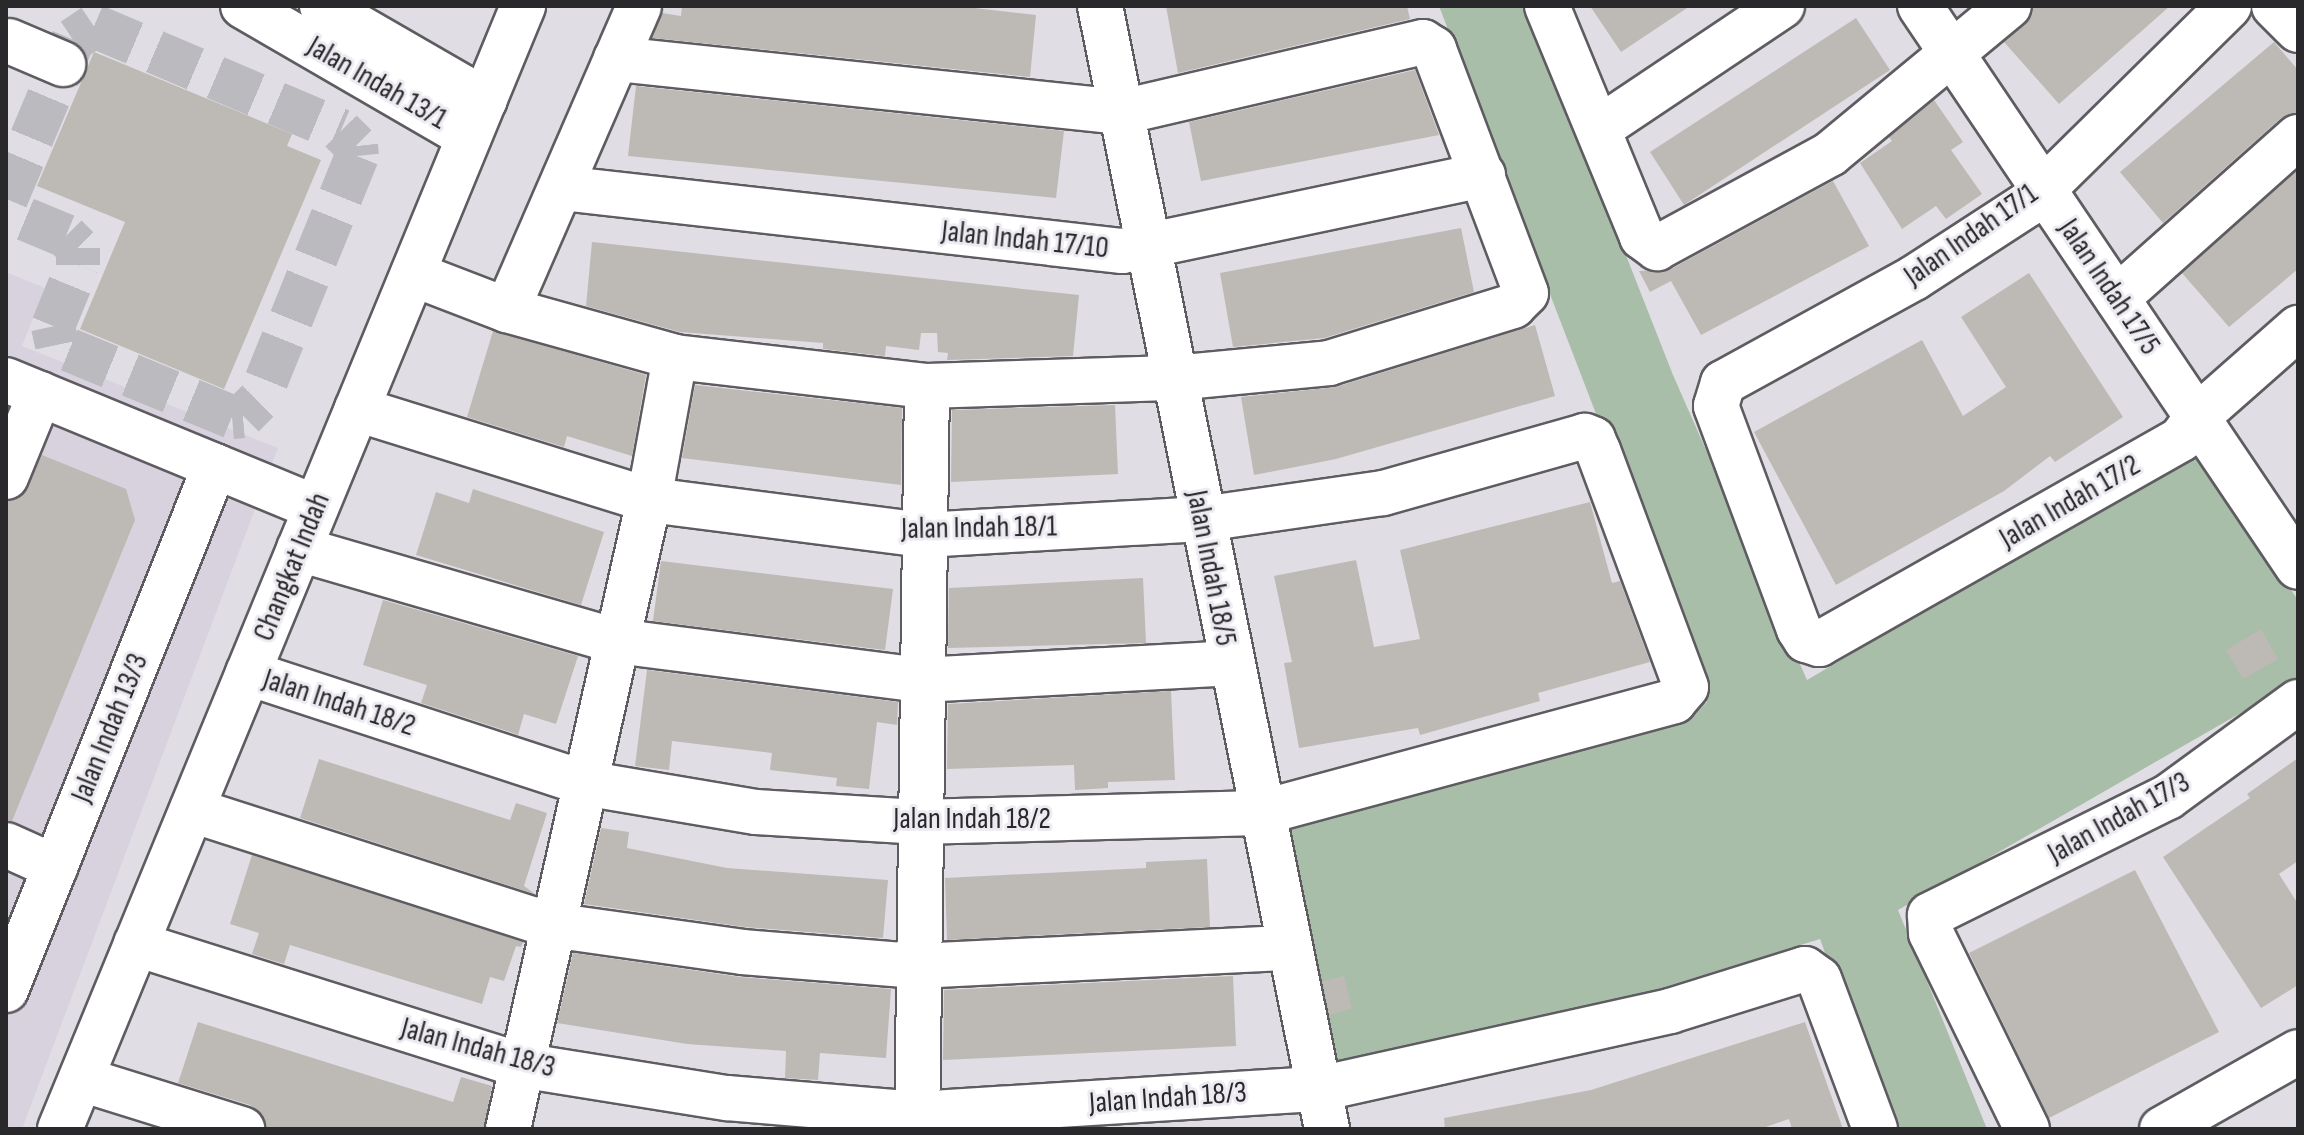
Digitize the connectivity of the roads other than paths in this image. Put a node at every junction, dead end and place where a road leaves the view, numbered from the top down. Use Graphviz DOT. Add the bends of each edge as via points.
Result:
graph roads {
  1 [pos="243,6"];
  2 [pos="322,6"];
  3 [pos="523,6"];
  4 [pos="639,6"];
  5 [pos="1100,6"];
  6 [pos="1547,6"];
  7 [pos="1782,6"];
  8 [pos="1920,6"];
  9 [pos="2009,6"];
  10 [pos="2229,6"];
  11 [pos="2274,6"];
  12 [pos="2298,30"];
  13 [pos="13,31"];
  14 [pos="1953,54"];
  15 [pos="616,59"];
  16 [pos="63,64"];
  17 [pos="1121,112"];
  18 [pos="477,118"];
  19 [pos="1601,127"];
  20 [pos="2298,137"];
  21 [pos="1483,175"];
  22 [pos="561,188"];
  23 [pos="2042,188"];
  24 [pos="1147,243"];
  25 [pos="413,274"];
  26 [pos="2117,298"];
  27 [pos="507,310"];
  28 [pos="2298,328"];
  29 [pos="675,357"];
  30 [pos="1174,378"];
  31 [pos="927,386"];
  32 [pos="23,387"];
  33 [pos="357,409"];
  34 [pos="2197,417"];
  35 [pos="215,466"];
  36 [pos="6,477"];
  37 [pos="649,500"];
  38 [pos="316,508"];
  39 [pos="1202,519"];
  40 [pos="923,535"];
  41 [pos="2293,548"];
  42 [pos="299,549"];
  43 [pos="616,641"];
  44 [pos="1819,644"];
  45 [pos="1230,663"];
  46 [pos="248,673"];
  47 [pos="1687,679"];
  48 [pos="921,680"];
  49 [pos="2298,702"];
  50 [pos="584,783"];
  51 [pos="192,810"];
  52 [pos="1260,813"];
  53 [pos="918,822"];
  54 [pos="6,845"];
  55 [pos="55,867"];
  56 [pos="551,925"];
  57 [pos="136,944"];
  58 [pos="1289,948"];
  59 [pos="917,966"];
  60 [pos="6,990"];
  61 [pos="2298,1052"];
  62 [pos="520,1065"];
  63 [pos="81,1079"];
  64 [pos="1323,1109"];
  65 [pos="917,1122"];
  66 [pos="60,1129"];
  67 [pos="242,1129"];
  68 [pos="508,1129"];
  69 [pos="1875,1129"];
  70 [pos="2027,1129"];
  71 [pos="2162,1129"];
  1 -- 18 [label="street, Jalan Indah 13/1"];
  2 -- 18 [label="street, Jalan Indah 13/1"];
  3 -- 18 [label="street, Changkat Indah"];
  4 -- 15 [label="street"];
  5 -- 17 [label="street, Jalan Indah 18/5"];
  6 -- 19 [label="street"];
  7 -- 19 [label="street"];
  8 -- 14 [label="street, Jalan Indah 17/5"];
  9 -- 14 [label="street"];
  10 -- 23 [label="street, Jalan Indah 17/1"];
  11 -- 12 [label="street"];
  13 -- 16 [label="street"];
  14 -- 19 [label="street" via="1830,154 1666,246 1647,245 1642,237"];
  14 -- 23 [label="street, Jalan Indah 17/5"];
  15 -- 17 [label="street"];
  15 -- 22 [label="street"];
  17 -- 21 [label="street" via="1423,42 1434,49"];
  17 -- 24 [label="street, Jalan Indah 18/5"];
  18 -- 25 [label="street, Changkat Indah"];
  20 -- 26 [label="street"];
  21 -- 24 [label="street, Jalan Indah 17/10"];
  21 -- 30 [label="street" via="1525,283 1521,301 1329,363"];
  22 -- 24 [label="street, Jalan Indah 17/10" via="1122,251"];
  22 -- 27 [label="street"];
  23 -- 26 [label="street, Jalan Indah 17/5"];
  23 -- 44 [label="street, Jalan Indah 17/1" via="2028,204 1914,278 1717,389 1716,406 1799,629 1806,640"];
  24 -- 30 [label="street, Jalan Indah 18/5"];
  25 -- 27 [label="street"];
  25 -- 33 [label="street, Changkat Indah"];
  26 -- 34 [label="street, Jalan Indah 17/5"];
  27 -- 29 [label="street"];
  28 -- 34 [label="street, Jalan Indah 17/2"];
  29 -- 31 [label="street"];
  29 -- 37 [label="street"];
  30 -- 31 [label="street"];
  30 -- 39 [label="street, Jalan Indah 18/5"];
  31 -- 40 [label="street"];
  32 -- 35 [label="street"];
  32 -- 36 [label="street"];
  33 -- 37 [label="street, Jalan Indah 18/1"];
  33 -- 38 [label="street, Changkat Indah"];
  34 -- 41 [label="street, Jalan Indah 17/5"];
  34 -- 44 [label="street, Jalan Indah 17/2" via="2181,439"];
  35 -- 38 [label="street"];
  35 -- 55 [label="street, Jalan Indah 13/3"];
  37 -- 40 [label="street, Jalan Indah 18/1"];
  37 -- 43 [label="street"];
  38 -- 42 [label="street, Changkat Indah"];
  39 -- 40 [label="street, Jalan Indah 18/1"];
  39 -- 45 [label="street, Jalan Indah 18/5"];
  39 -- 47 [label="street, Jalan Indah 18/1" via="1383,493 1575,437 1593,439"];
  40 -- 48 [label="street"];
  42 -- 43 [label="street"];
  42 -- 46 [label="street, Changkat Indah"];
  43 -- 48 [label="street"];
  43 -- 50 [label="street"];
  45 -- 48 [label="street"];
  45 -- 52 [label="street, Jalan Indah 18/5"];
  46 -- 50 [label="street, Jalan Indah 18/2"];
  46 -- 51 [label="street, Changkat Indah"];
  47 -- 52 [label="street, Jalan Indah 18/2" via="1683,694 1674,701"];
  48 -- 53 [label="street"];
  49 -- 70 [label="street, Jalan Indah 17/3" via="2168,797 1930,915 1931,933"];
  50 -- 53 [label="street, Jalan Indah 18/2" via="756,812"];
  50 -- 56 [label="street"];
  51 -- 56 [label="street"];
  51 -- 57 [label="street, Changkat Indah"];
  52 -- 53 [label="street, Jalan Indah 18/2"];
  52 -- 58 [label="street, Jalan Indah 18/5"];
  53 -- 59 [label="street"];
  54 -- 55 [label="street"];
  55 -- 60 [label="street, Jalan Indah 13/3"];
  56 -- 59 [label="street" via="742,952"];
  56 -- 62 [label="street"];
  57 -- 62 [label="street, Jalan Indah 18/3"];
  57 -- 63 [label="street, Changkat Indah"];
  58 -- 59 [label="street"];
  58 -- 64 [label="street, Jalan Indah 18/5"];
  59 -- 65 [label="street"];
  61 -- 71 [label="street"];
  62 -- 65 [label="street, Jalan Indah 18/3"];
  62 -- 68 [label="street"];
  63 -- 66 [label="street, Changkat Indah"];
  63 -- 67 [label="street"];
  64 -- 65 [label="street, Jalan Indah 18/3"];
  64 -- 69 [label="street, Jalan Indah 18/3" via="1805,969 1819,979"];
}
